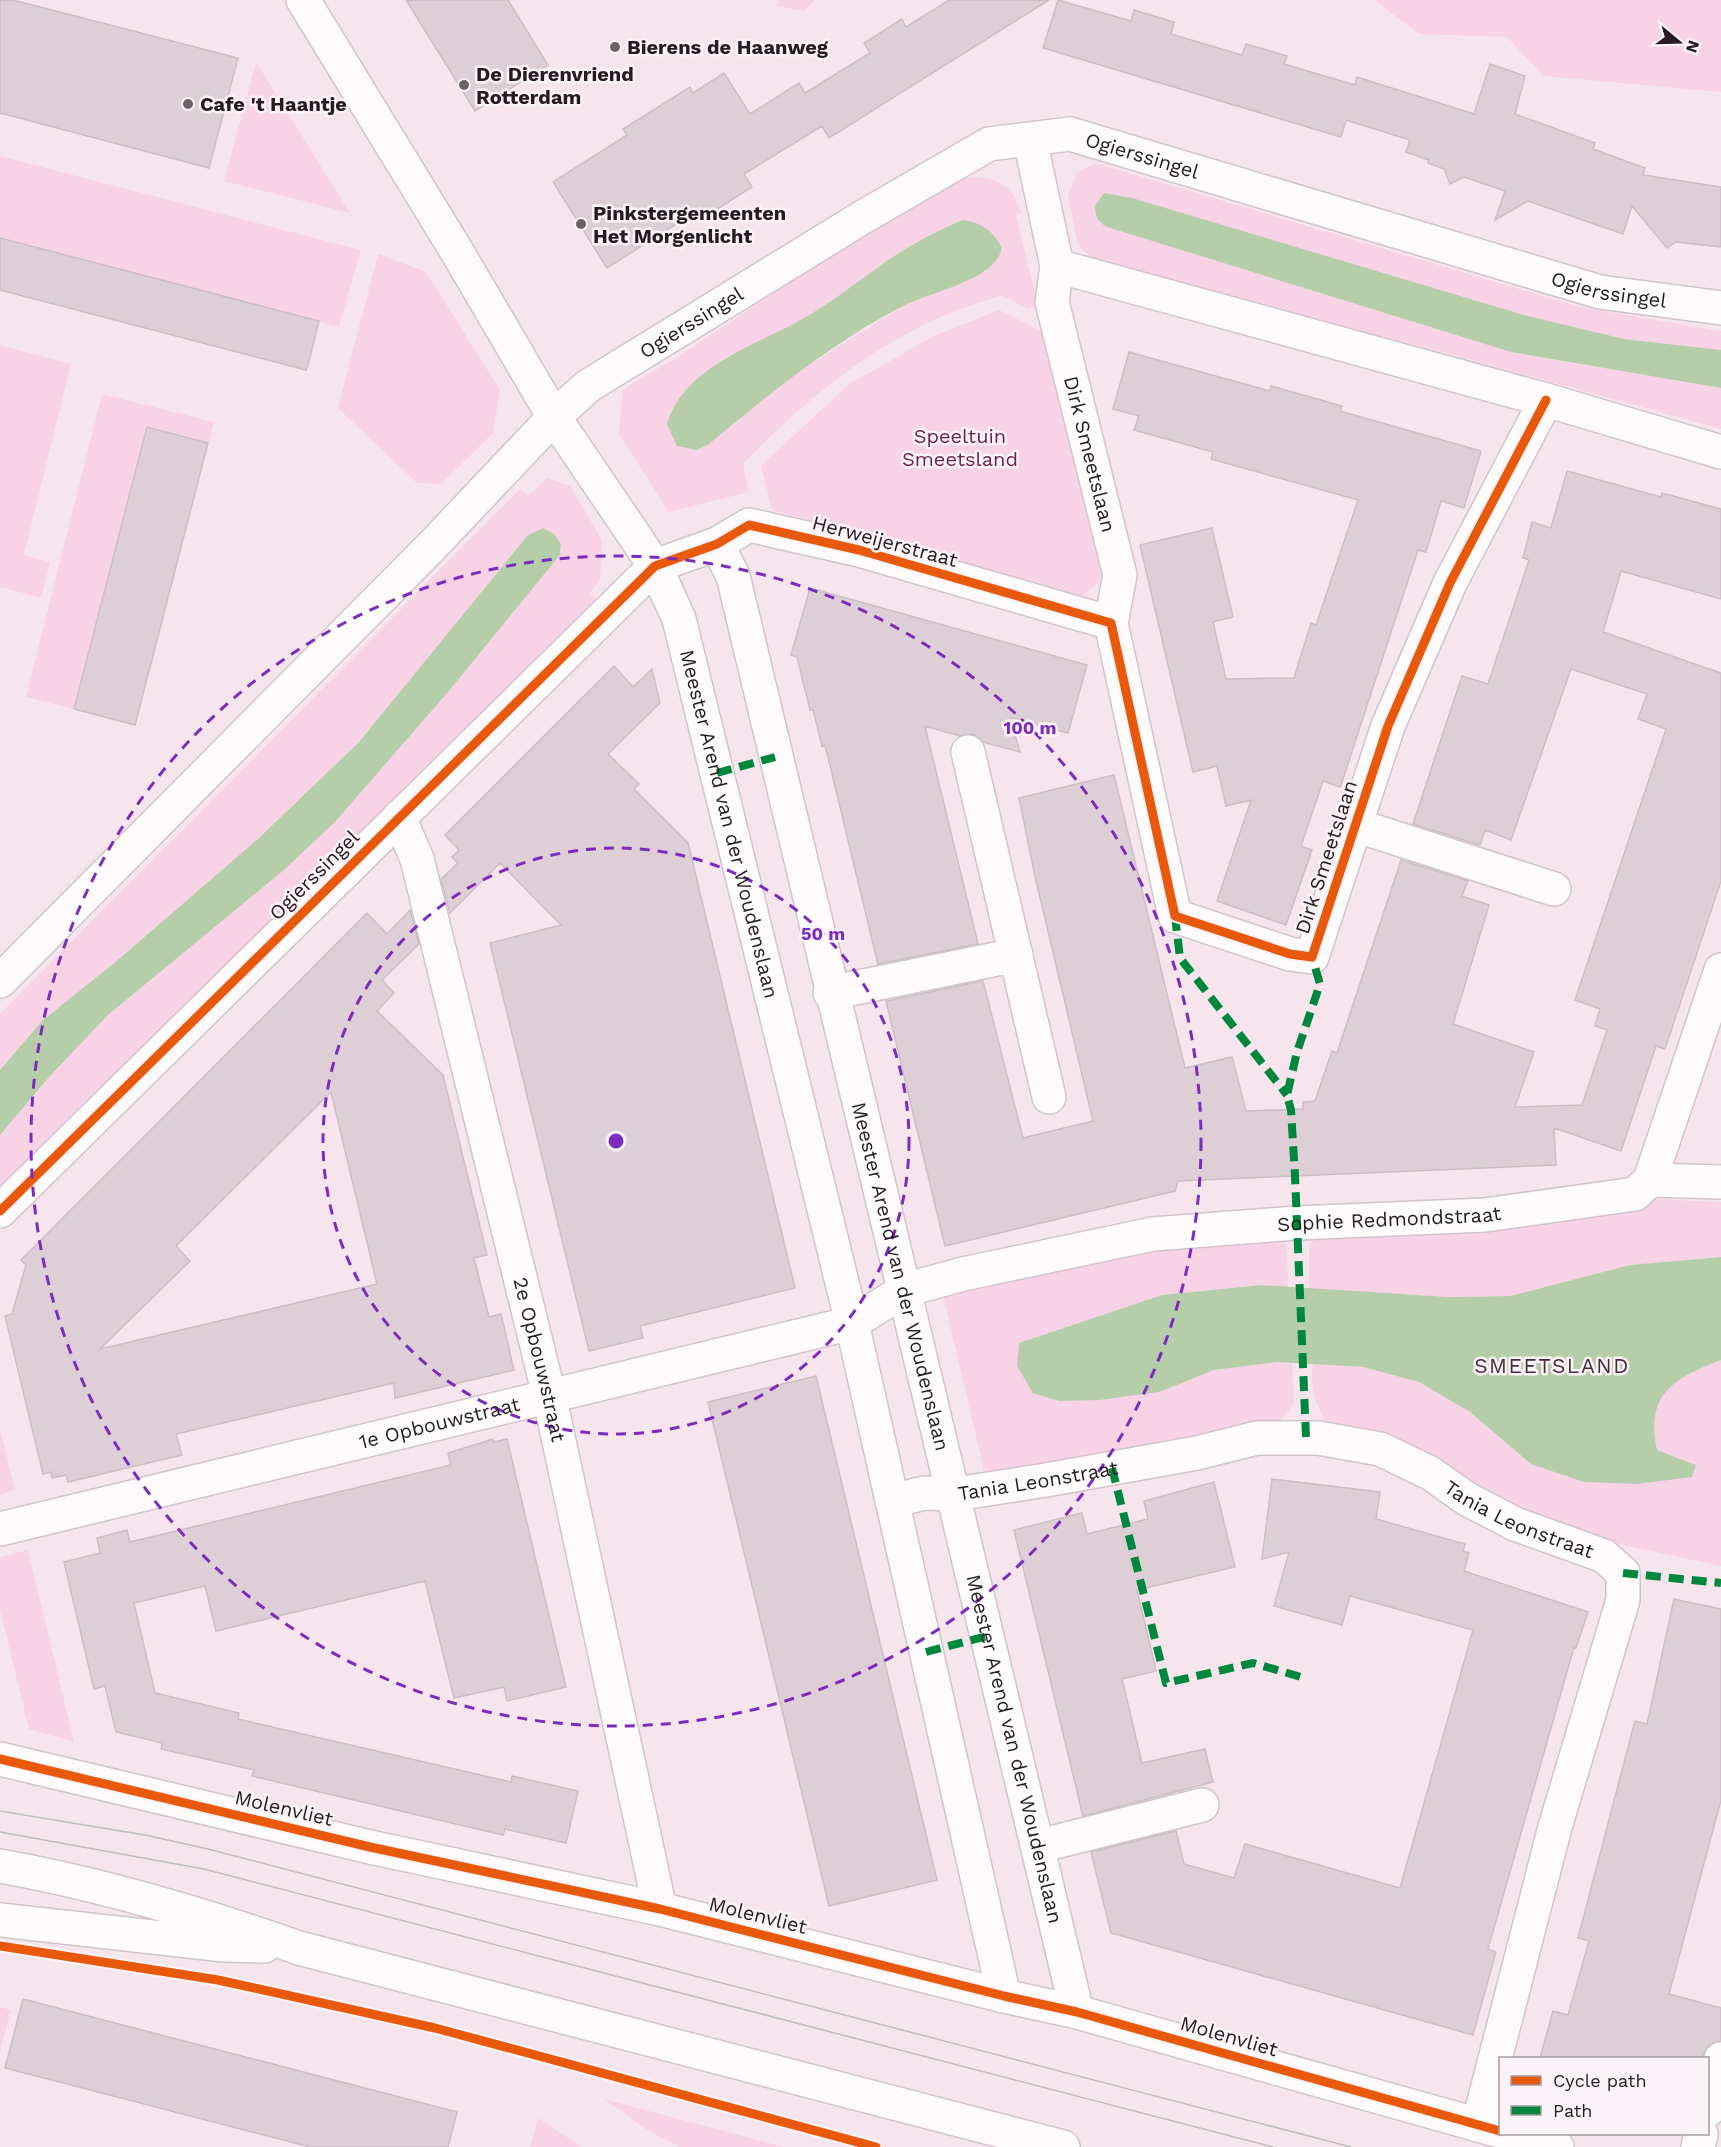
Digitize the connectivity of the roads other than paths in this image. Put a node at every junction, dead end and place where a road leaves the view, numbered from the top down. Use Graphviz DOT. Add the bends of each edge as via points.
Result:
graph roads {
  1 [pos="303,0"];
  2 [pos="1030,140"];
  3 [pos="1057,266"];
  4 [pos="1721,308"];
  5 [pos="1546,400"];
  6 [pos="554,417"];
  7 [pos="1721,452"];
  8 [pos="717,544"];
  9 [pos="655,566"];
  10 [pos="1111,623"];
  11 [pos="968,752"];
  12 [pos="399,817"];
  13 [pos="1355,825"];
  14 [pos="1554,889"];
  15 [pos="1016,955"];
  16 [pos="1721,969"];
  17 [pos="0,981"];
  18 [pos="830,993"];
  19 [pos="1049,1097"];
  20 [pos="1650,1180"];
  21 [pos="1721,1182"];
  22 [pos="0,1211"];
  23 [pos="905,1290"];
  24 [pos="852,1323"];
  25 [pos="549,1395"];
  26 [pos="956,1494"];
  27 [pos="892,1501"];
  28 [pos="0,1529"];
  29 [pos="0,1759"];
  30 [pos="1202,1806"];
  31 [pos="1039,1846"];
  32 [pos="0,1866"];
  33 [pos="660,1909"];
  34 [pos="0,1920"];
  35 [pos="298,1948"];
  36 [pos="1004,1996"];
  37 [pos="1077,2012"];
  38 [pos="1505,2057"];
  39 [pos="1721,2059"];
  40 [pos="1499,2082"];
  41 [pos="1709,2103"];
  42 [pos="1489,2128"];
  43 [pos="1517,2135"];
  44 [pos="1063,2147"];
  45 [pos="1557,2147"];
  1 -- 6 [label="street"];
  2 -- 3 [label="street, Dirk Smeetslaan"];
  2 -- 4 [label="street, Ogierssingel" via="1070,134 1600,292"];
  2 -- 6 [label="street, Ogierssingel" via="989,144 872,212 588,386"];
  3 -- 5 [label="street"];
  3 -- 10 [label="street, Dirk Smeetslaan" via="1052,302 1120,576"];
  5 -- 7 [label="street"];
  5 -- 13 [label="street, Dirk Smeetslaan" via="1450,583 1388,726"];
  6 -- 9 [label="street"];
  6 -- 17 [label="street, Ogierssingel" via="432,546"];
  8 -- 9 [label="street, Herweijerstraat"];
  8 -- 10 [label="street, Herweijerstraat" via="749,525 859,550"];
  8 -- 18 [label="street, Meester Arend van der Woudenslaan" via="733,576"];
  9 -- 12 [label="street, Ogierssingel"];
  9 -- 24 [label="street, Meester Arend van der Woudenslaan" via="680,619"];
  10 -- 13 [label="street, Dirk Smeetslaan" via="1175,916 1290,954 1312,957"];
  11 -- 15 [label="street"];
  12 -- 22 [label="street, Ogierssingel"];
  12 -- 25 [label="street, 2e Opbouwstraat" via="417,859"];
  13 -- 14 [label="street"];
  15 -- 18 [label="street"];
  15 -- 19 [label="street"];
  16 -- 20 [label="street"];
  18 -- 23 [label="street, Meester Arend van der Woudenslaan"];
  20 -- 21 [label="street"];
  20 -- 23 [label="street, Sophie Redmondstraat" via="1635,1194 1485,1215 1153,1234"];
  23 -- 24 [label="street, 1e Opbouwstraat"];
  23 -- 26 [label="street, Meester Arend van der Woudenslaan"];
  24 -- 25 [label="street, 1e Opbouwstraat"];
  24 -- 27 [label="street, Meester Arend van der Woudenslaan"];
  25 -- 28 [label="street, 1e Opbouwstraat"];
  25 -- 33 [label="street, 2e Opbouwstraat"];
  26 -- 27 [label="street, Tania Leonstraat" via="924,1493"];
  26 -- 31 [label="street, Meester Arend van der Woudenslaan"];
  26 -- 38 [label="street, Tania Leonstraat" via="1197,1453 1257,1438 1318,1438 1380,1449 1430,1473 1467,1499 1515,1524 1604,1556 1623,1573 1623,1600 1555,1827"];
  27 -- 36 [label="street, Meester Arend van der Woudenslaan"];
  29 -- 33 [label="street, Molenvliet" via="370,1847"];
  30 -- 31 [label="street"];
  31 -- 37 [label="street, Meester Arend van der Woudenslaan"];
  32 -- 35 [label="street" via="227,1923"];
  33 -- 36 [label="street, Molenvliet"];
  34 -- 35 [label="street" via="224,1945"];
  35 -- 44 [label="street"];
  36 -- 37 [label="street, Molenvliet"];
  37 -- 42 [label="street, Molenvliet"];
  39 -- 41 [label="street"];
  40 -- 42 [label="street, Tania Leonstraat"];
  43 -- 45 [label="street"];
}
